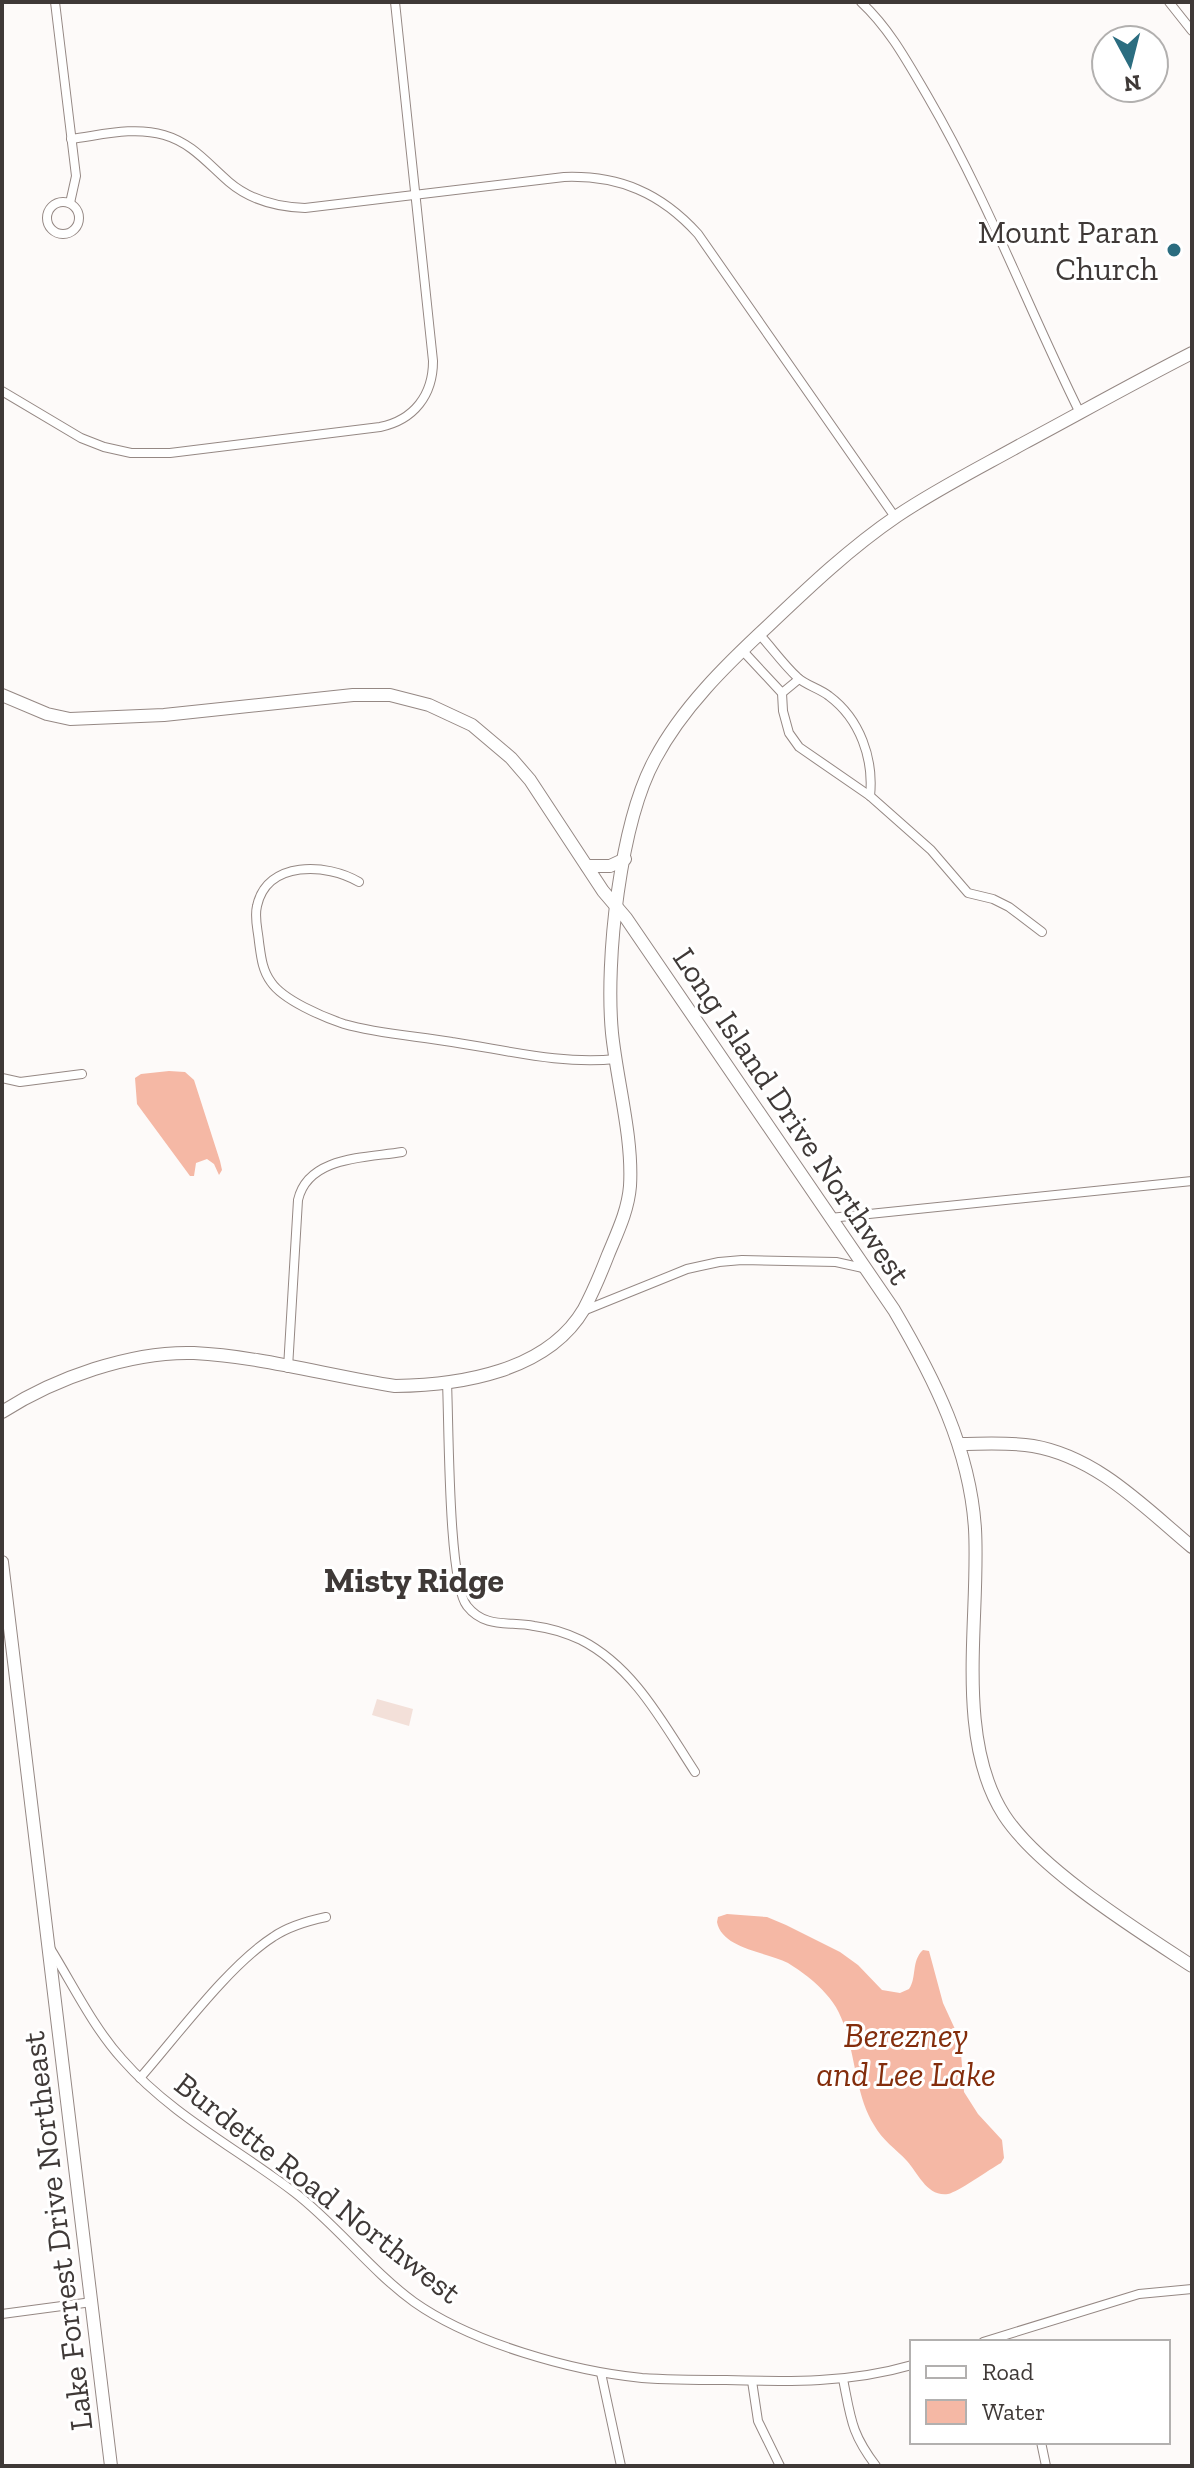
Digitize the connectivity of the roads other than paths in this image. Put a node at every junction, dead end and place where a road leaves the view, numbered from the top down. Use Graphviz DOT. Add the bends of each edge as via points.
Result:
graph roads {
  1 [pos="55,2"];
  2 [pos="395,2"];
  3 [pos="861,2"];
  4 [pos="1169,2"];
  5 [pos="1192,31"];
  6 [pos="71,139"];
  7 [pos="416,193"];
  8 [pos="70,203"];
  9 [pos="1192,353"];
  10 [pos="2,391"];
  11 [pos="1080,413"];
  12 [pos="895,517"];
  13 [pos="759,634"];
  14 [pos="742,650"];
  15 [pos="799,679"];
  16 [pos="782,693"];
  17 [pos="2,695"];
  18 [pos="870,796"];
  19 [pos="625,859"];
  20 [pos="587,866"];
  21 [pos="359,882"];
  22 [pos="617,907"];
  23 [pos="1042,932"];
  24 [pos="616,1059"];
  25 [pos="82,1074"];
  26 [pos="2,1078"];
  27 [pos="402,1152"];
  28 [pos="1192,1181"];
  29 [pos="829,1218"];
  30 [pos="863,1268"];
  31 [pos="583,1311"];
  32 [pos="288,1368"];
  33 [pos="447,1383"];
  34 [pos="2,1412"];
  35 [pos="959,1444"];
  36 [pos="1189,1540"];
  37 [pos="2,1562"];
  38 [pos="695,1772"];
  39 [pos="326,1917"];
  40 [pos="48,1943"];
  41 [pos="1192,1966"];
  42 [pos="140,2078"];
  43 [pos="1192,2289"];
  44 [pos="92,2302"];
  45 [pos="2,2314"];
  46 [pos="1007,2338"];
  47 [pos="910,2365"];
  48 [pos="601,2373"];
  49 [pos="843,2379"];
  50 [pos="752,2381"];
  51 [pos="1041,2444"];
  52 [pos="111,2466"];
  53 [pos="621,2466"];
  54 [pos="780,2466"];
  55 [pos="876,2466"];
  56 [pos="1046,2466"];
  1 -- 6 [label="street"];
  2 -- 7 [label="street"];
  3 -- 11 [label="street" via="897,44 959,151"];
  4 -- 5 [label="street"];
  6 -- 7 [label="street" via="131,131 167,136 196,151 242,192 287,207"];
  6 -- 8 [label="street" via="76,176"];
  7 -- 10 [label="street" via="433,373 424,397 407,417 380,427 150,454 81,438"];
  7 -- 12 [label="street" via="585,176 626,183 663,201 698,234"];
  8 -- 8 [label="street" via="51,206 46,223 51,230 59,234 78,225 77,209"];
  9 -- 11 [label="street"];
  11 -- 12 [label="street"];
  12 -- 13 [label="street"];
  13 -- 14 [label="street"];
  13 -- 15 [label="street"];
  14 -- 16 [label="street"];
  14 -- 19 [label="street" via="672,730 653,762 634,813"];
  15 -- 16 [label="street"];
  15 -- 18 [label="street" via="832,698 854,722 869,760"];
  16 -- 18 [label="street" via="789,733 799,747"];
  17 -- 20 [label="street, Long Island Drive Northwest" via="70,719 167,715 353,695 408,698 472,725 511,758"];
  18 -- 23 [label="street" via="931,850 968,893 1009,907"];
  19 -- 20 [label="street" via="610,866"];
  19 -- 22 [label="street"];
  20 -- 22 [label="street, Long Island Drive Northwest"];
  21 -- 24 [label="street" via="335,870 310,868 281,875 263,890 256,915 262,962 269,981 283,995 362,1028 568,1060"];
  22 -- 24 [label="street" via="611,989"];
  22 -- 29 [label="street, Long Island Drive Northwest"];
  24 -- 31 [label="street" via="630,1186 623,1218"];
  25 -- 26 [label="street" via="20,1082"];
  27 -- 32 [label="street" via="328,1165 303,1184"];
  28 -- 29 [label="street"];
  29 -- 30 [label="street, Long Island Drive Northwest"];
  30 -- 31 [label="street" via="836,1262 719,1262 687,1269"];
  30 -- 35 [label="street, Long Island Drive Northwest" via="919,1352"];
  31 -- 33 [label="street" via="559,1338 529,1358"];
  32 -- 33 [label="street" via="395,1386"];
  32 -- 34 [label="street" via="195,1353 143,1357 79,1375"];
  33 -- 38 [label="street" via="456,1574 465,1605 489,1622 557,1631 600,1651 634,1682"];
  35 -- 36 [label="street" via="1032,1446 1085,1463"];
  35 -- 41 [label="street, Long Island Drive Northwest" via="975,1528 975,1718 993,1795 1037,1853"];
  37 -- 40 [label="street, Lake Forrest Drive Northeast"];
  39 -- 42 [label="street" via="291,1927 257,1949"];
  40 -- 42 [label="street, Burdette Road Northwest" via="103,2035"];
  40 -- 44 [label="street, Lake Forrest Drive Northeast"];
  42 -- 48 [label="street, Burdette Road Northwest" via="309,2204 415,2303 494,2342"];
  43 -- 46 [label="street" via="1139,2294"];
  44 -- 45 [label="street"];
  44 -- 52 [label="street, Lake Forrest Drive Northeast"];
  47 -- 49 [label="street, Burdette Road Northwest"];
  48 -- 50 [label="street, Burdette Road Northwest"];
  48 -- 53 [label="street"];
  49 -- 50 [label="street, Burdette Road Northwest"];
  49 -- 55 [label="street" via="853,2431"];
  50 -- 54 [label="street" via="758,2421"];
  51 -- 56 [label="street"];
}
